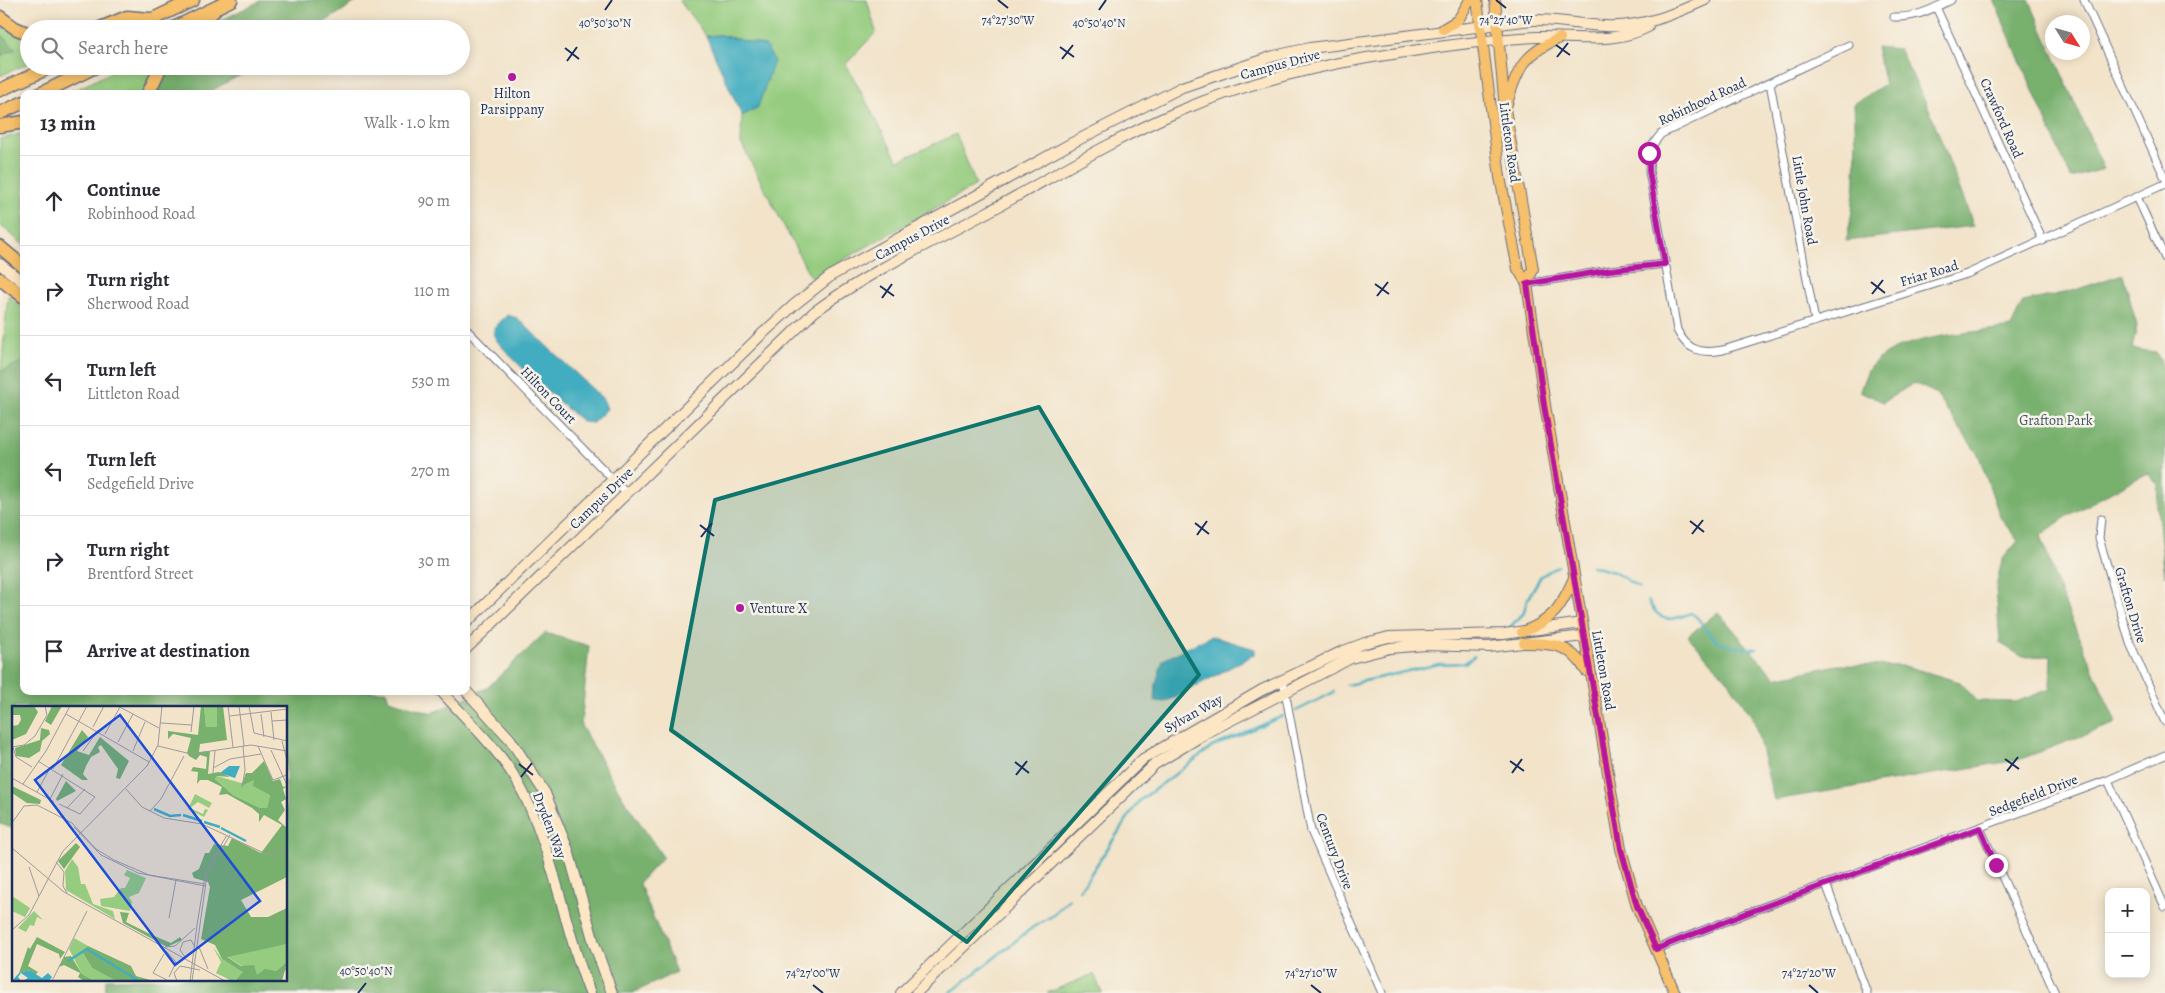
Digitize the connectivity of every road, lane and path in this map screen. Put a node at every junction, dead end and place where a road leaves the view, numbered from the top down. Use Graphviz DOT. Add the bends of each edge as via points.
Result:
graph roads {
  1 [pos="193,0"];
  2 [pos="230,0"];
  3 [pos="1470,0"];
  4 [pos="1477,0"];
  5 [pos="1496,0"];
  6 [pos="1705,0"];
  7 [pos="1951,0"];
  8 [pos="2084,0"];
  9 [pos="218,6"];
  10 [pos="1936,7"];
  11 [pos="1672,14"];
  12 [pos="0,17"];
  13 [pos="1894,17"];
  14 [pos="153,19"];
  15 [pos="120,20"];
  16 [pos="190,20"];
  17 [pos="205,20"];
  18 [pos="1498,24"];
  19 [pos="1480,26"];
  20 [pos="1444,29"];
  21 [pos="20,30"];
  22 [pos="1560,38"];
  23 [pos="1499,41"];
  24 [pos="1482,43"];
  25 [pos="1849,44"];
  26 [pos="33,75"];
  27 [pos="79,75"];
  28 [pos="157,75"];
  29 [pos="1770,84"];
  30 [pos="0,90"];
  31 [pos="48,90"];
  32 [pos="150,90"];
  33 [pos="20,104"];
  34 [pos="1505,109"];
  35 [pos="0,113"];
  36 [pos="20,123"];
  37 [pos="0,126"];
  38 [pos="2165,178"];
  39 [pos="2165,184"];
  40 [pos="2137,197"];
  41 [pos="0,241"];
  42 [pos="2043,241"];
  43 [pos="0,247"];
  44 [pos="20,255"];
  45 [pos="2165,258"];
  46 [pos="0,264"];
  47 [pos="20,264"];
  48 [pos="1665,264"];
  49 [pos="0,279"];
  50 [pos="20,281"];
  51 [pos="1527,284"];
  52 [pos="20,294"];
  53 [pos="1815,321"];
  54 [pos="470,333"];
  55 [pos="613,479"];
  56 [pos="626,493"];
  57 [pos="2101,519"];
  58 [pos="1574,578"];
  59 [pos="470,619"];
  60 [pos="1582,623"];
  61 [pos="1584,636"];
  62 [pos="1523,638"];
  63 [pos="470,645"];
  64 [pos="1590,678"];
  65 [pos="1283,680"];
  66 [pos="1286,692"];
  67 [pos="470,694"];
  68 [pos="445,695"];
  69 [pos="2165,722"];
  70 [pos="2165,755"];
  71 [pos="2108,780"];
  72 [pos="1980,828"];
  73 [pos="1826,884"];
  74 [pos="2165,907"];
  75 [pos="1656,949"];
  76 [pos="590,993"];
  77 [pos="612,993"];
  78 [pos="901,993"];
  79 [pos="916,993"];
  80 [pos="1382,993"];
  81 [pos="1676,993"];
  82 [pos="1867,993"];
  83 [pos="2055,993"];
  1 -- 14 [label="highway"];
  2 -- 9 [label="highway"];
  3 -- 20 [label="main road" via="1458,20"];
  4 -- 19 [label="main road, Littleton Road"];
  5 -- 18 [label="main road, Littleton Road"];
  6 -- 11 [label="street"];
  7 -- 10 [label="street"];
  8 -- 38 [label="street"];
  9 -- 16 [label="highway"];
  9 -- 17 [label="highway"];
  10 -- 13 [label="street" via="1907,18"];
  10 -- 42 [label="street, Crawford Road"];
  11 -- 18 [label="street, Campus Drive" via="1643,24 1622,26 1548,19"];
  11 -- 22 [label="street, Campus Drive" via="1645,29 1620,37"];
  12 -- 21 [label="highway"];
  14 -- 15 [label="highway" via="127,17"];
  18 -- 19 [label="street, Campus Drive"];
  18 -- 23 [label="main road, Littleton Road"];
  19 -- 20 [label="street, Campus Drive"];
  19 -- 24 [label="main road, Littleton Road"];
  20 -- 55 [label="street, Campus Drive" via="1343,42 1274,56 1182,87 1072,142 825,280 794,304"];
  22 -- 23 [label="street, Campus Drive"];
  22 -- 34 [label="main road" via="1537,49 1523,63 1514,79"];
  23 -- 24 [label="street, Campus Drive"];
  23 -- 34 [label="main road, Littleton Road"];
  24 -- 51 [label="main road, Littleton Road" via="1502,186 1518,269"];
  24 -- 56 [label="street, Campus Drive" via="1410,51 1287,74 1210,99 1126,137 837,296 814,312"];
  25 -- 29 [label="street, Robinhood Road"];
  26 -- 30 [label="highway"];
  27 -- 31 [label="highway"];
  28 -- 32 [label="highway"];
  29 -- 48 [label="street, Robinhood Road" via="1670,128 1653,142 1648,165"];
  29 -- 53 [label="street, Little John Road"];
  33 -- 35 [label="highway"];
  34 -- 51 [label="main road, Littleton Road" via="1533,269"];
  36 -- 37 [label="highway"];
  39 -- 40 [label="street, Friar Road"];
  40 -- 42 [label="street, Friar Road"];
  40 -- 45 [label="street"];
  41 -- 44 [label="highway"];
  42 -- 53 [label="street, Friar Road" via="1967,274"];
  43 -- 47 [label="highway"];
  46 -- 50 [label="street"];
  48 -- 51 [label="street"];
  48 -- 53 [label="street, Friar Road" via="1678,330 1683,340 1696,351 1723,350"];
  49 -- 52 [label="highway"];
  51 -- 58 [label="main road, Littleton Road"];
  54 -- 55 [label="street, Hilton Court"];
  55 -- 56 [label="street, Hilton Court"];
  55 -- 59 [label="street, Campus Drive"];
  56 -- 63 [label="street, Campus Drive"];
  57 -- 69 [label="street, Grafton Drive" via="2099,538 2130,644"];
  58 -- 60 [label="main road, Littleton Road"];
  58 -- 62 [label="main road" via="1553,616"];
  60 -- 61 [label="main road, Littleton Road"];
  60 -- 62 [label="street, Sylvan Way"];
  61 -- 62 [label="street, Sylvan Way"];
  61 -- 64 [label="main road, Littleton Road"];
  62 -- 64 [label="main road" via="1567,648"];
  62 -- 65 [label="street, Sylvan Way" via="1389,637 1365,642"];
  62 -- 66 [label="street, Sylvan Way" via="1489,647 1426,645 1390,648 1351,658"];
  64 -- 75 [label="main road, Littleton Road" via="1621,849 1637,906"];
  65 -- 66 [label="street, Century Drive"];
  65 -- 78 [label="street, Sylvan Way" via="1143,759"];
  66 -- 79 [label="street, Sylvan Way" via="1208,732 1155,764"];
  66 -- 80 [label="street, Century Drive" via="1312,831"];
  67 -- 77 [label="street, Dryden Way" via="510,739 545,793 568,850"];
  68 -- 76 [label="street, Dryden Way" via="507,766 530,807 547,850"];
  70 -- 71 [label="street, Sedgefield Drive"];
  71 -- 72 [label="street, Sedgefield Drive"];
  71 -- 74 [label="street"];
  72 -- 73 [label="street, Sedgefield Drive"];
  72 -- 83 [label="street"];
  73 -- 75 [label="street, Sedgefield Drive"];
  73 -- 82 [label="street"];
  75 -- 81 [label="main road, Littleton Road"];
}
